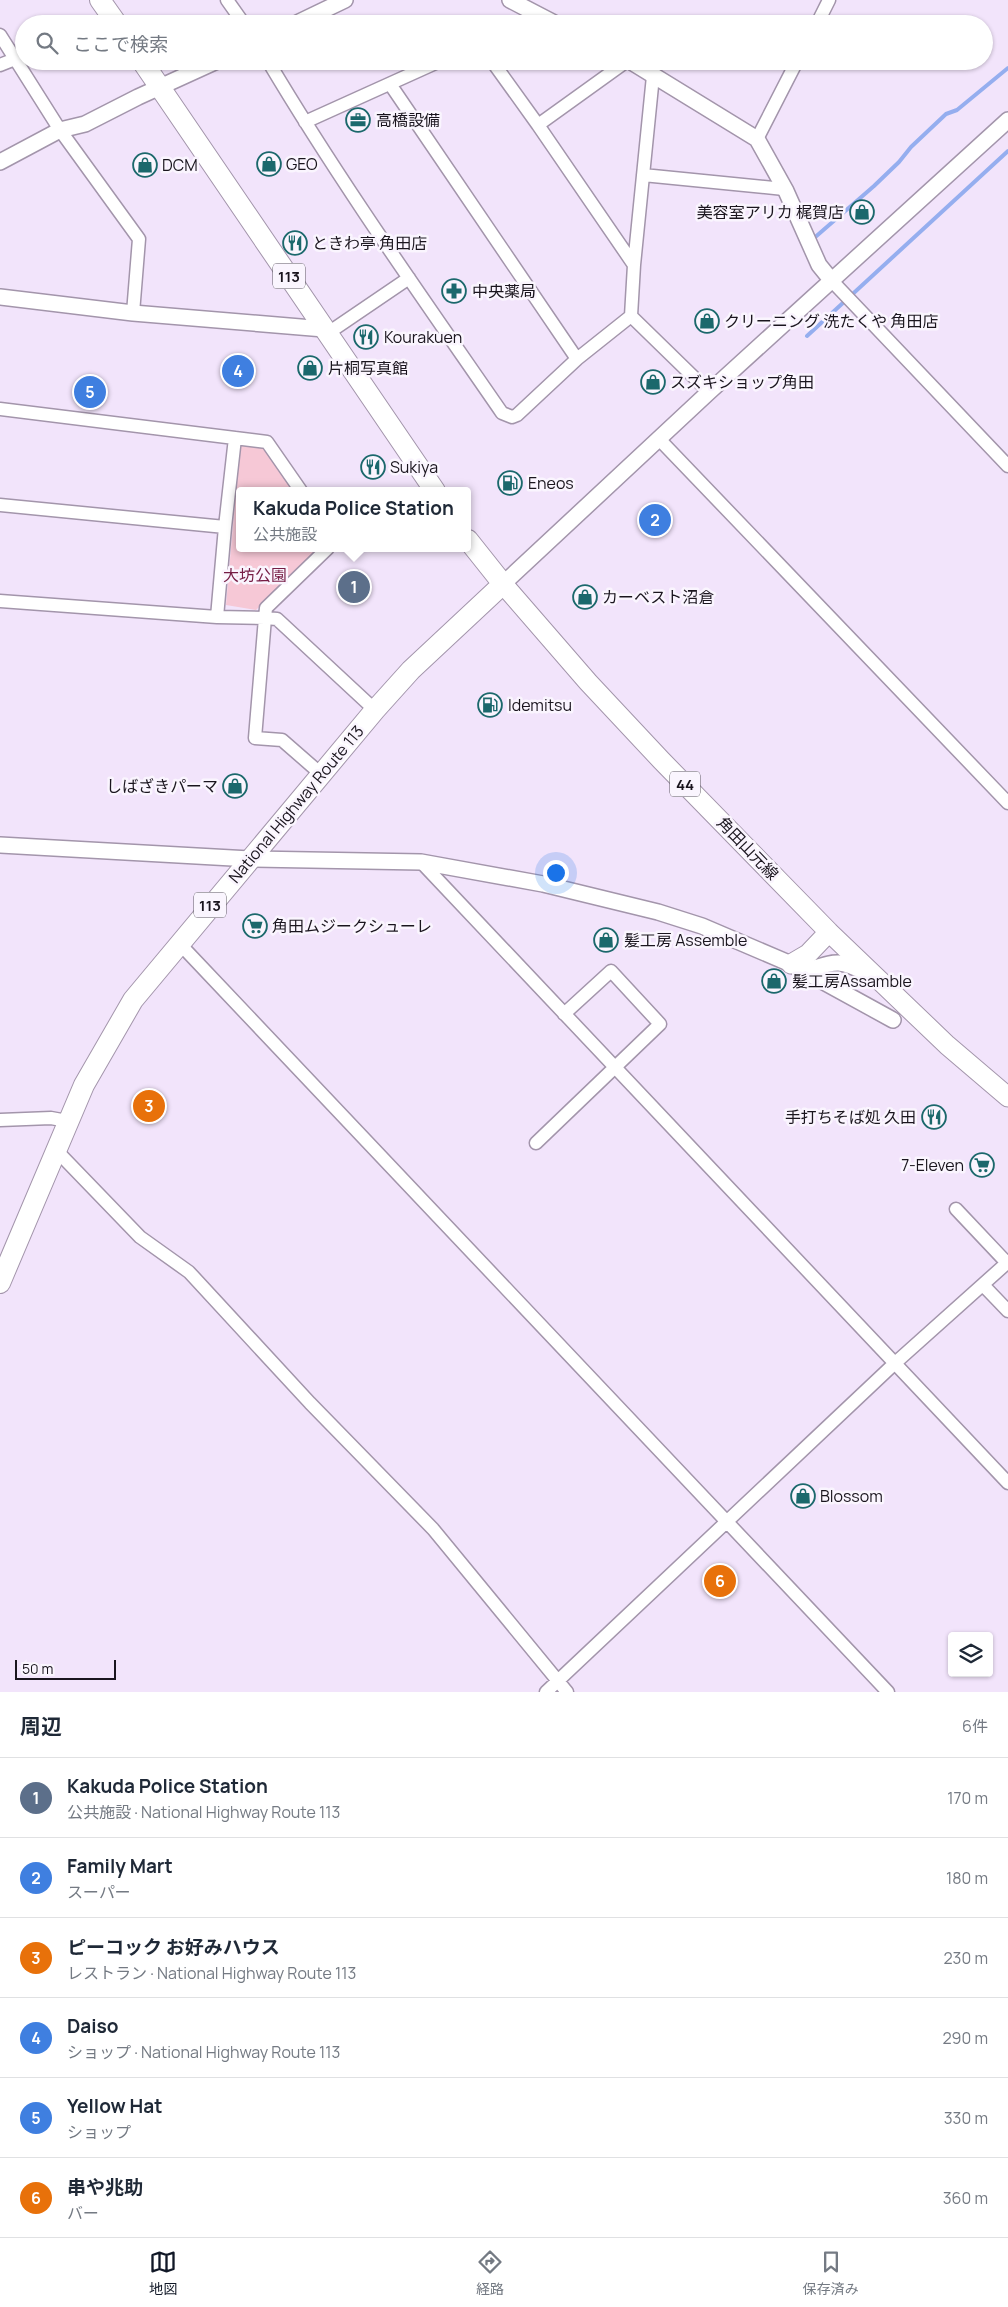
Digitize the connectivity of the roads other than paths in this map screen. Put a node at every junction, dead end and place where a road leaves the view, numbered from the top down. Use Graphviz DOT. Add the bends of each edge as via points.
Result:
graph roads {
  1 [pos="100,0"];
  2 [pos="227,0"];
  3 [pos="344,0"];
  4 [pos="510,0"];
  5 [pos="829,0"];
  6 [pos="111,15"];
  7 [pos="238,15"];
  8 [pos="313,15"];
  9 [pos="539,15"];
  10 [pos="822,15"];
  11 [pos="0,35"];
  12 [pos="15,59"];
  13 [pos="0,65"];
  14 [pos="22,70"];
  15 [pos="148,70"];
  16 [pos="197,70"];
  17 [pos="273,70"];
  18 [pos="420,70"];
  19 [pos="498,70"];
  20 [pos="615,70"];
  21 [pos="643,70"];
  22 [pos="792,70"];
  23 [pos="653,76"];
  24 [pos="390,84"];
  25 [pos="159,87"];
  26 [pos="1008,120"];
  27 [pos="305,122"];
  28 [pos="538,125"];
  29 [pos="60,130"];
  30 [pos="757,139"];
  31 [pos="0,162"];
  32 [pos="643,175"];
  33 [pos="784,188"];
  34 [pos="634,265"];
  35 [pos="409,278"];
  36 [pos="832,281"];
  37 [pos="0,297"];
  38 [pos="133,313"];
  39 [pos="631,316"];
  40 [pos="324,329"];
  41 [pos="577,359"];
  42 [pos="709,392"];
  43 [pos="0,409"];
  44 [pos="235,438"];
  45 [pos="659,439"];
  46 [pos="1008,466"];
  47 [pos="298,487"];
  48 [pos="432,487"];
  49 [pos="0,506"];
  50 [pos="225,527"];
  51 [pos="471,544"];
  52 [pos="324,552"];
  53 [pos="503,584"];
  54 [pos="0,601"];
  55 [pos="217,617"];
  56 [pos="264,618"];
  57 [pos="375,710"];
  58 [pos="321,774"];
  59 [pos="1008,803"];
  60 [pos="0,845"];
  61 [pos="250,859"];
  62 [pos="421,862"];
  63 [pos="830,932"];
  64 [pos="179,943"];
  65 [pos="796,968"];
  66 [pos="874,977"];
  67 [pos="564,1014"];
  68 [pos="893,1020"];
  69 [pos="614,1067"];
  70 [pos="1008,1097"];
  71 [pos="0,1120"];
  72 [pos="67,1121"];
  73 [pos="536,1143"];
  74 [pos="55,1150"];
  75 [pos="956,1209"];
  76 [pos="1008,1262"];
  77 [pos="0,1283"];
  78 [pos="983,1285"];
  79 [pos="1008,1310"];
  80 [pos="894,1364"];
  81 [pos="1008,1483"];
  82 [pos="726,1522"];
  83 [pos="557,1682"];
  84 [pos="546,1692"];
  85 [pos="567,1692"];
  86 [pos="888,1692"];
  1 -- 6 [label="highway"];
  2 -- 7 [label="street"];
  3 -- 8 [label="street"];
  4 -- 9 [label="street"];
  5 -- 10 [label="street"];
  11 -- 12 [label="street"];
  12 -- 13 [label="street"];
  14 -- 29 [label="street"];
  15 -- 25 [label="highway, 113"];
  16 -- 25 [label="street"];
  17 -- 27 [label="street"];
  18 -- 24 [label="street"];
  19 -- 28 [label="street"];
  20 -- 28 [label="street"];
  21 -- 23 [label="street"];
  22 -- 30 [label="street"];
  23 -- 30 [label="street"];
  23 -- 32 [label="street"];
  24 -- 27 [label="street"];
  24 -- 41 [label="street"];
  25 -- 29 [label="street" via="86,124"];
  25 -- 40 [label="highway, 113"];
  26 -- 36 [label="street"];
  27 -- 35 [label="street"];
  28 -- 34 [label="street"];
  29 -- 31 [label="street"];
  29 -- 38 [label="street" via="139,239"];
  30 -- 33 [label="street"];
  32 -- 33 [label="street"];
  32 -- 34 [label="street"];
  33 -- 36 [label="street" via="819,265"];
  34 -- 39 [label="street"];
  35 -- 40 [label="street" via="334,329"];
  35 -- 41 [label="street" via="502,413 508,417 517,415"];
  36 -- 42 [label="street"];
  36 -- 46 [label="street"];
  37 -- 38 [label="street"];
  38 -- 40 [label="street"];
  39 -- 41 [label="street"];
  39 -- 42 [label="street"];
  40 -- 48 [label="highway, 113"];
  42 -- 45 [label="street"];
  43 -- 44 [label="street"];
  44 -- 47 [label="street" via="267,442"];
  44 -- 50 [label="street"];
  45 -- 53 [label="street"];
  45 -- 59 [label="street"];
  49 -- 50 [label="street"];
  50 -- 55 [label="street"];
  51 -- 53 [label="highway"];
  52 -- 56 [label="street" via="266,608"];
  53 -- 57 [label="highway, National Highway Route 113 / 113" via="411,670"];
  53 -- 63 [label="main road, 角田山元線 / 44" via="595,689"];
  54 -- 55 [label="street"];
  55 -- 56 [label="street"];
  56 -- 57 [label="street" via="277,619"];
  56 -- 58 [label="street" via="255,738 282,740"];
  57 -- 58 [label="highway, National Highway Route 113 / 113"];
  58 -- 61 [label="highway, National Highway Route 113 / 113"];
  60 -- 61 [label="street"];
  61 -- 62 [label="street"];
  61 -- 64 [label="highway, National Highway Route 113 / 113"];
  62 -- 65 [label="street" via="543,884 658,912 718,932"];
  62 -- 67 [label="street"];
  63 -- 65 [label="main road"];
  63 -- 66 [label="main road, 角田山元線 / 44"];
  64 -- 72 [label="highway, National Highway Route 113 / 113" via="133,1000 116,1027"];
  64 -- 82 [label="street"];
  65 -- 66 [label="street" via="841,962"];
  65 -- 68 [label="street"];
  66 -- 70 [label="main road, 角田山元線 / 44"];
  67 -- 69 [label="street"];
  67 -- 69 [label="street" via="610,972 660,1024"];
  69 -- 73 [label="street"];
  69 -- 80 [label="street"];
  71 -- 72 [label="street" via="51,1118"];
  72 -- 74 [label="highway, National Highway Route 113 / 113"];
  74 -- 77 [label="highway, National Highway Route 113 / 113"];
  74 -- 83 [label="street" via="140,1237 189,1272 433,1529"];
  75 -- 76 [label="street"];
  76 -- 78 [label="street"];
  78 -- 79 [label="street"];
  78 -- 80 [label="street"];
  80 -- 81 [label="street"];
  80 -- 82 [label="street"];
  82 -- 83 [label="street"];
  82 -- 86 [label="street"];
  83 -- 84 [label="street"];
  83 -- 85 [label="street"];
}
